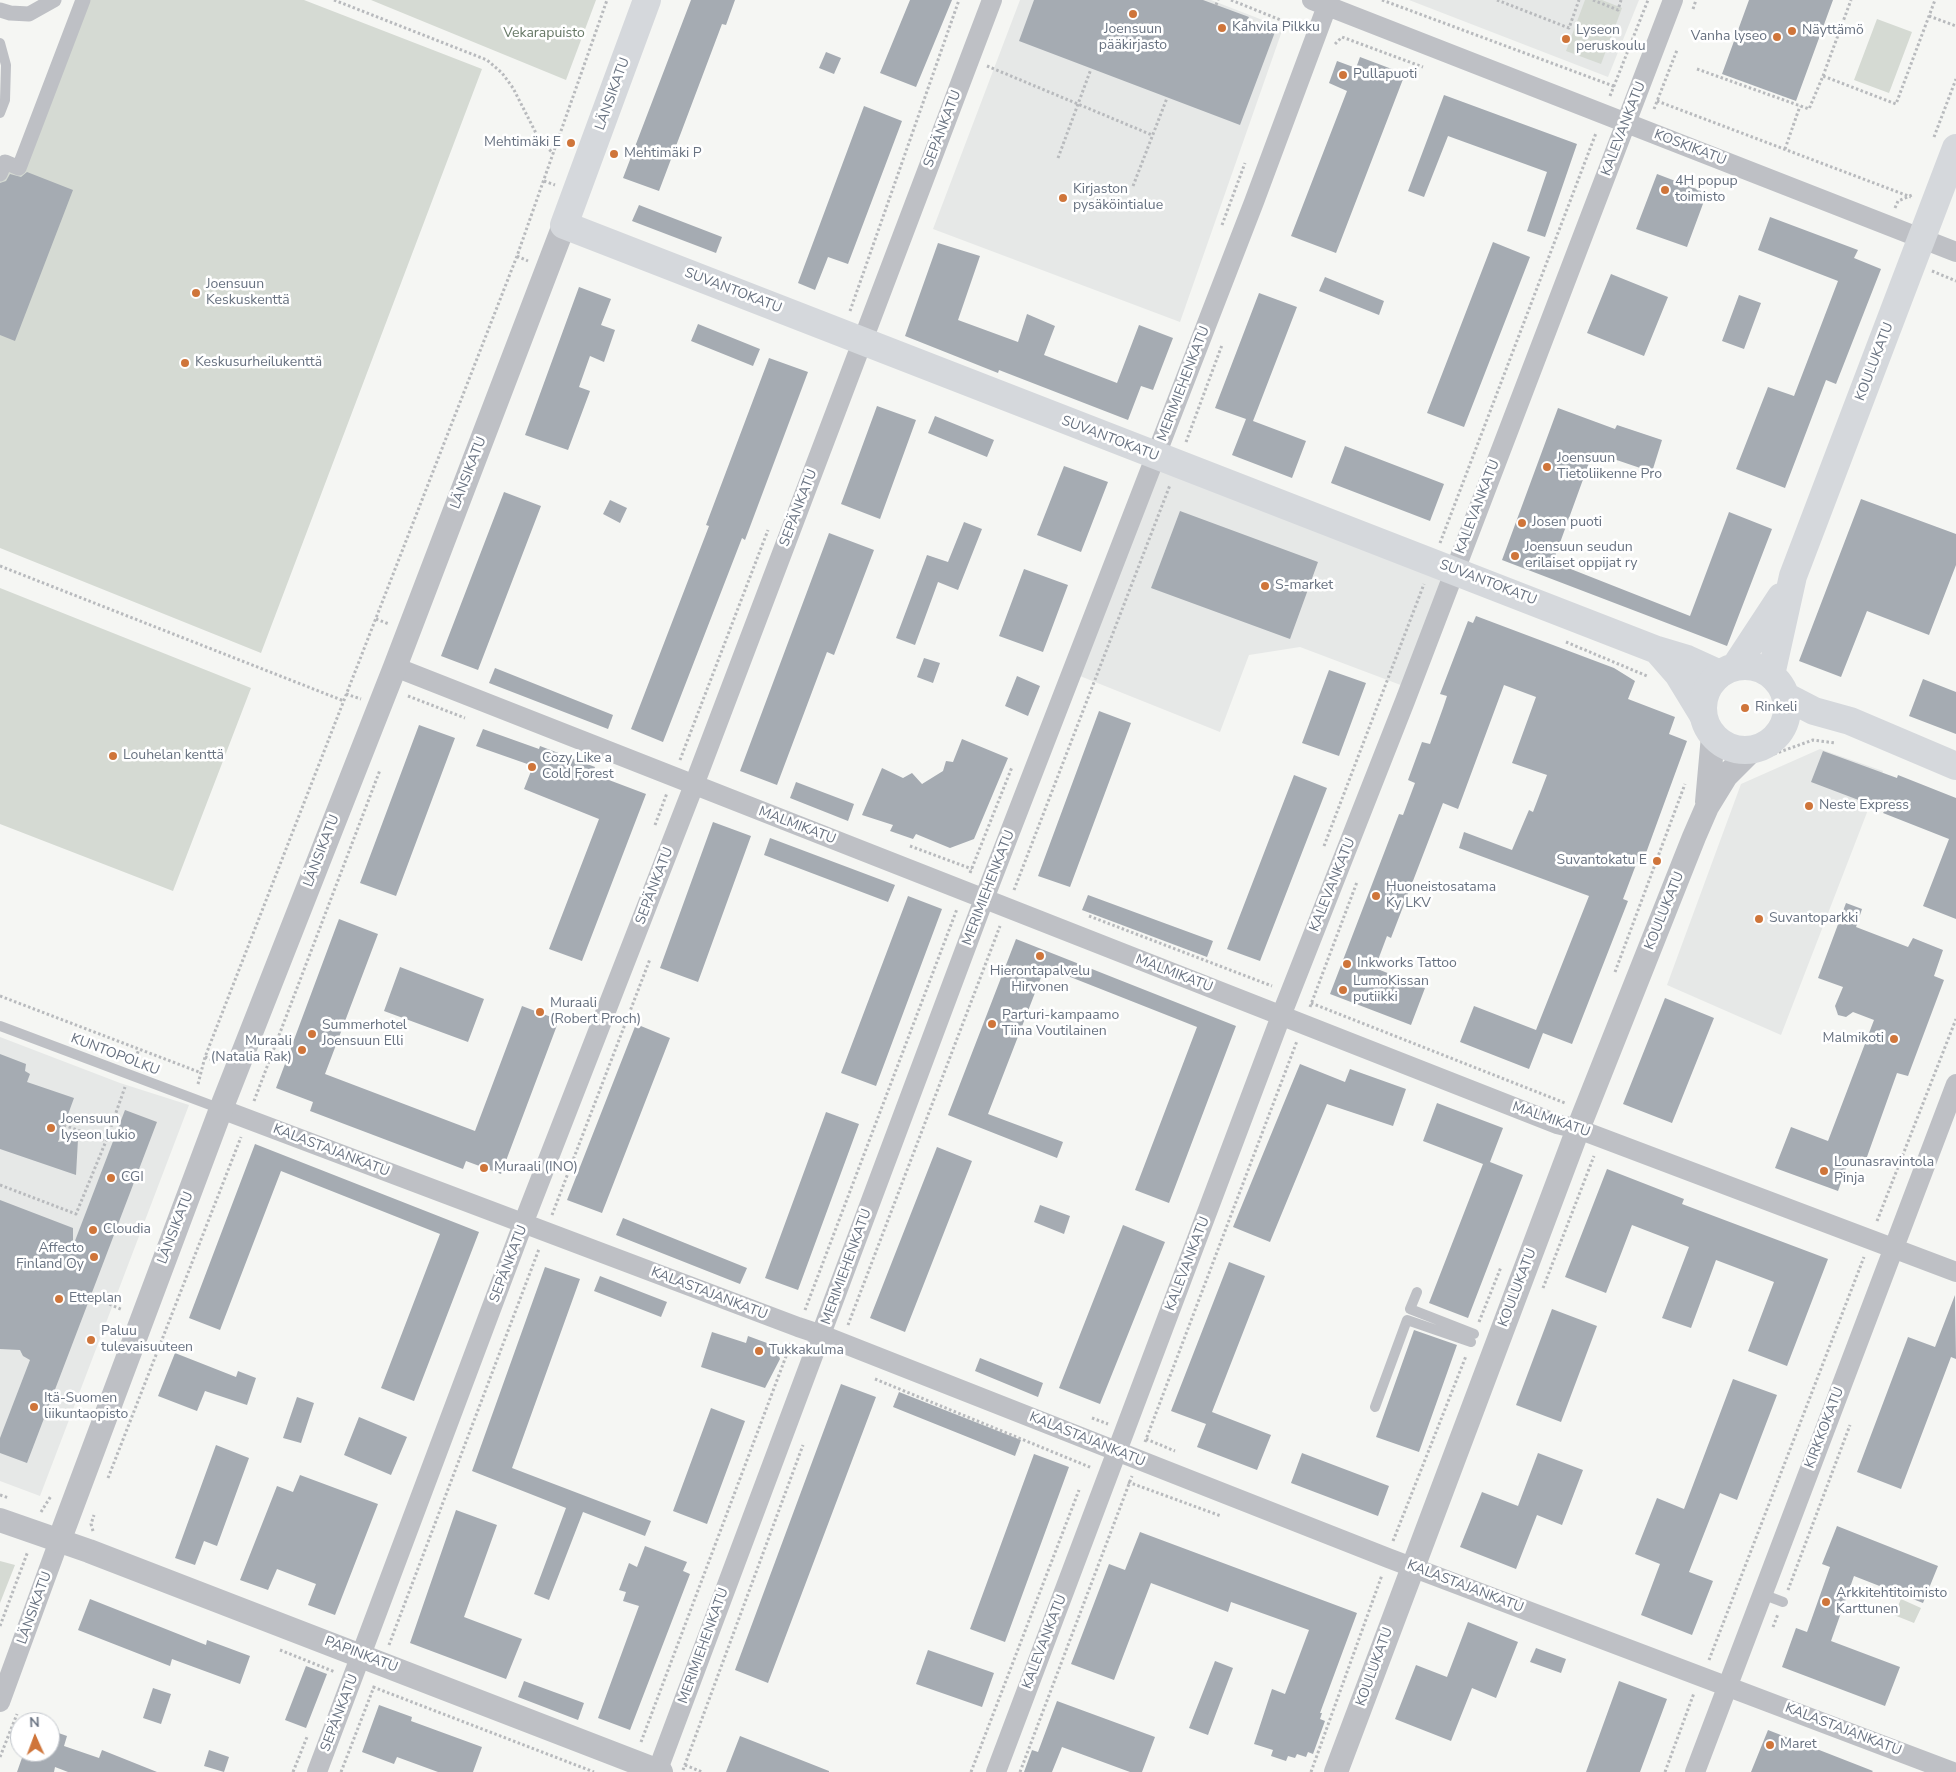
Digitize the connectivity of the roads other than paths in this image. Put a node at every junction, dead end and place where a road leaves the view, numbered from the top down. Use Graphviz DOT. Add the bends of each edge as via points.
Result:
graph roads {
  1 [pos="54,0"];
  2 [pos="83,0"];
  3 [pos="647,0"];
  4 [pos="992,0"];
  5 [pos="1673,0"];
  6 [pos="1319,3"];
  7 [pos="0,10"];
  8 [pos="0,43"];
  9 [pos="0,113"];
  10 [pos="1634,126"];
  11 [pos="1956,148"];
  12 [pos="0,174"];
  13 [pos="564,225"];
  14 [pos="1922,238"];
  15 [pos="1956,252"];
  16 [pos="862,342"];
  17 [pos="1167,461"];
  18 [pos="1455,570"];
  19 [pos="1793,576"];
  20 [pos="1657,650"];
  21 [pos="394,667"];
  22 [pos="1728,670"];
  23 [pos="1778,685"];
  24 [pos="1708,726"];
  25 [pos="1882,735"];
  26 [pos="1767,746"];
  27 [pos="1956,766"];
  28 [pos="694,786"];
  29 [pos="1707,807"];
  30 [pos="984,899"];
  31 [pos="1281,1016"];
  32 [pos="0,1026"];
  33 [pos="1956,1084"];
  34 [pos="221,1109"];
  35 [pos="1578,1129"];
  36 [pos="523,1224"];
  37 [pos="1896,1238"];
  38 [pos="1956,1272"];
  39 [pos="1417,1292"];
  40 [pos="831,1338"];
  41 [pos="1376,1407"];
  42 [pos="1118,1453"];
  43 [pos="0,1520"];
  44 [pos="59,1541"];
  45 [pos="1413,1567"];
  46 [pos="1762,1594"];
  47 [pos="1783,1602"];
  48 [pos="372,1659"];
  49 [pos="1727,1686"];
  50 [pos="0,1702"];
  51 [pos="317,1772"];
  52 [pos="658,1772"];
  53 [pos="996,1772"];
  54 [pos="1336,1772"];
  55 [pos="1695,1772"];
  56 [pos="1953,1772"];
  1 -- 7 [label="street" via="29,14"];
  2 -- 12 [label="street" via="19,168 5,162"];
  3 -- 13 [label="main road, LÄNSIKATU"];
  4 -- 16 [label="street, SEPÄNKATU"];
  5 -- 10 [label="street, KALEVANKATU" via="1636,95"];
  6 -- 10 [label="street, KOSKIKATU"];
  6 -- 17 [label="street, MERIMIEHENKATU"];
  8 -- 9 [label="lane" via="6,66 5,100"];
  10 -- 14 [label="street, KOSKIKATU"];
  10 -- 18 [label="street, KALEVANKATU"];
  11 -- 14 [label="main road, KOULUKATU"];
  13 -- 16 [label="main road, SUVANTOKATU"];
  13 -- 21 [label="street, LÄNSIKATU"];
  14 -- 15 [label="street, KOSKIKATU"];
  14 -- 19 [label="main road, KOULUKATU"];
  16 -- 17 [label="main road, SUVANTOKATU"];
  16 -- 28 [label="street, SEPÄNKATU"];
  17 -- 18 [label="main road, SUVANTOKATU"];
  17 -- 30 [label="street, MERIMIEHENKATU"];
  18 -- 20 [label="main road, SUVANTOKATU"];
  18 -- 31 [label="street, KALEVANKATU"];
  19 -- 22 [label="main road, KOULUKATU" via="1770,618"];
  19 -- 23 [label="main road, KOULUKATU"];
  20 -- 22 [label="main road, SUVANTOKATU"];
  20 -- 24 [label="main road, SUVANTOKATU" via="1678,674"];
  21 -- 28 [label="street, MALMIKATU"];
  21 -- 34 [label="street, LÄNSIKATU"];
  22 -- 23 [label="main road" via="1754,667"];
  22 -- 24 [label="main road" via="1708,688 1704,697"];
  23 -- 25 [label="main road" via="1814,711 1850,721"];
  23 -- 26 [label="main road" via="1786,716"];
  24 -- 26 [label="main road" via="1736,749"];
  24 -- 29 [label="street, KOULUKATU"];
  25 -- 26 [label="main road" via="1814,728"];
  25 -- 27 [label="main road"];
  26 -- 29 [label="street, KOULUKATU" via="1726,776"];
  28 -- 30 [label="street, MALMIKATU"];
  28 -- 36 [label="street, SEPÄNKATU"];
  29 -- 35 [label="street, KOULUKATU"];
  30 -- 31 [label="street, MALMIKATU"];
  30 -- 40 [label="street, MERIMIEHENKATU"];
  31 -- 35 [label="street, MALMIKATU" via="1557,1124"];
  31 -- 42 [label="street, KALEVANKATU"];
  32 -- 34 [label="lane, KUNTOPOLKU"];
  33 -- 37 [label="street, KIRKKOKATU"];
  34 -- 36 [label="street, KALASTAJANKATU"];
  34 -- 44 [label="street, LÄNSIKATU"];
  35 -- 37 [label="street, MALMIKATU"];
  35 -- 45 [label="street, KOULUKATU"];
  36 -- 40 [label="street, KALASTAJANKATU"];
  36 -- 48 [label="street, SEPÄNKATU"];
  37 -- 38 [label="street, MALMIKATU"];
  37 -- 46 [label="street, KIRKKOKATU"];
  39 -- 41 [label="lane" via="1410,1309 1473,1338 1407,1320"];
  40 -- 42 [label="street, KALASTAJANKATU"];
  40 -- 52 [label="street, MERIMIEHENKATU" via="813,1353"];
  42 -- 45 [label="street, KALASTAJANKATU"];
  42 -- 53 [label="street, KALEVANKATU"];
  43 -- 44 [label="street, PAPINKATU"];
  44 -- 48 [label="street, PAPINKATU"];
  44 -- 50 [label="street, LÄNSIKATU"];
  45 -- 49 [label="street, KALASTAJANKATU"];
  45 -- 54 [label="street, KOULUKATU"];
  46 -- 47 [label="lane"];
  46 -- 49 [label="street, KIRKKOKATU"];
  48 -- 51 [label="street, SEPÄNKATU"];
  48 -- 52 [label="street, PAPINKATU"];
  49 -- 55 [label="street, KIRKKOKATU"];
  49 -- 56 [label="street, KALASTAJANKATU"];
}
